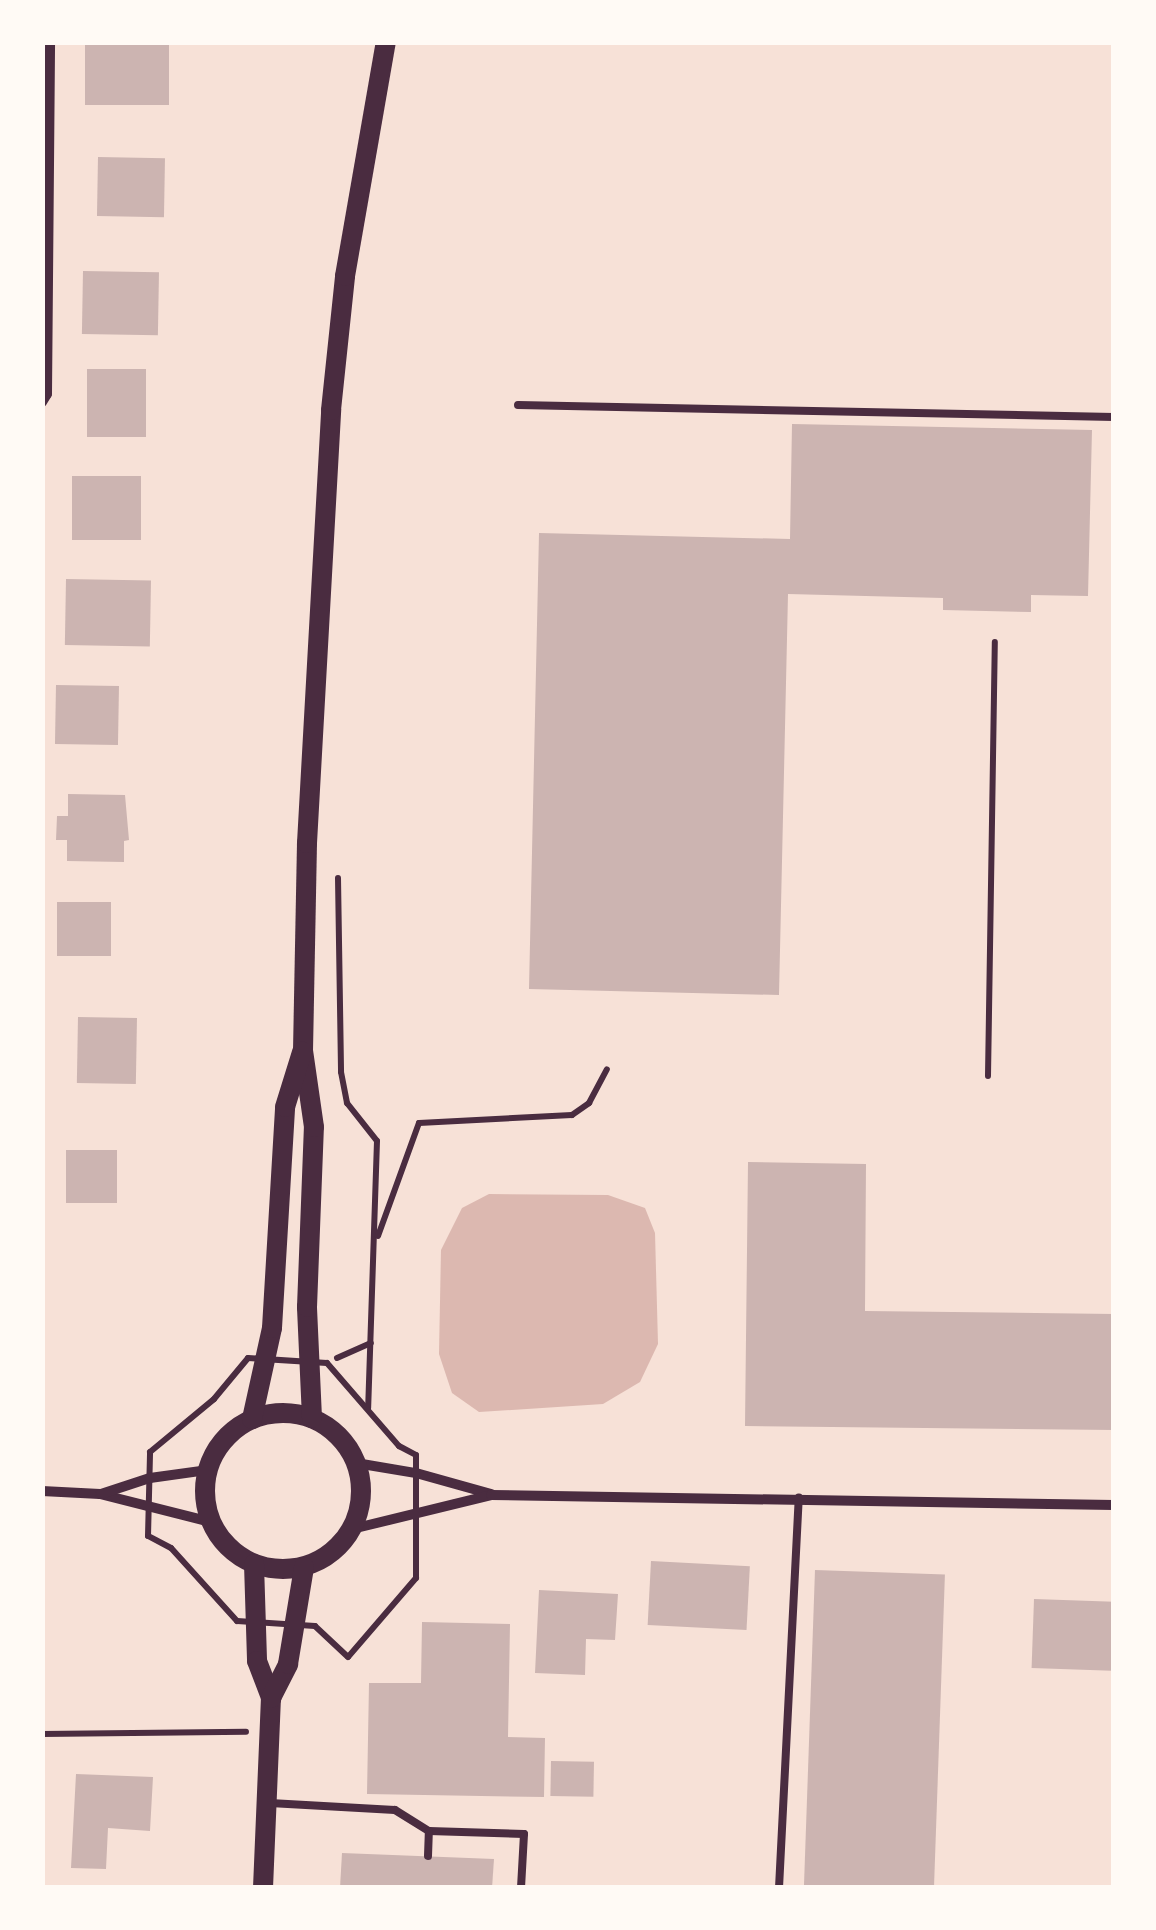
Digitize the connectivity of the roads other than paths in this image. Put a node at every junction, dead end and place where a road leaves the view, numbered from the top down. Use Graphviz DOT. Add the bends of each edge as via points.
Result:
graph roads {
  1 [pos="50,42"];
  2 [pos="386,42"];
  3 [pos="42,402"];
  4 [pos="518,405"];
  5 [pos="1114,416"];
  6 [pos="303,1050"];
  7 [pos="312,1418"];
  8 [pos="252,1419"];
  9 [pos="356,1463"];
  10 [pos="208,1470"];
  11 [pos="42,1491"];
  12 [pos="100,1494"];
  13 [pos="492,1495"];
  14 [pos="798,1498"];
  15 [pos="1114,1505"];
  16 [pos="211,1522"];
  17 [pos="352,1529"];
  18 [pos="254,1564"];
  19 [pos="304,1567"];
  20 [pos="271,1698"];
  21 [pos="266,1802"];
  22 [pos="429,1831"];
  23 [pos="428,1856"];
  24 [pos="263,1888"];
  25 [pos="521,1888"];
  26 [pos="778,1888"];
  1 -- 3 [label="street" via="48,394"];
  2 -- 6 [label="main road" via="344,276 332,410 307,842"];
  4 -- 5 [label="lane"];
  6 -- 7 [label="main road" via="314,1127 318,1362"];
  6 -- 8 [label="main road" via="283,1123 268,1359"];
  7 -- 8 [label="main road" via="282,1413"];
  7 -- 9 [label="main road" via="338,1436"];
  8 -- 10 [label="main road" via="224,1439"];
  9 -- 13 [label="street"];
  9 -- 17 [label="main road" via="362,1497"];
  10 -- 12 [label="street"];
  10 -- 16 [label="main road"];
  11 -- 12 [label="street"];
  12 -- 16 [label="street"];
  13 -- 14 [label="street"];
  13 -- 17 [label="street"];
  14 -- 15 [label="street"];
  14 -- 26 [label="lane"];
  16 -- 18 [label="main road" via="228,1548"];
  17 -- 19 [label="main road" via="332,1553"];
  18 -- 19 [label="main road"];
  18 -- 20 [label="main road" via="257,1660"];
  19 -- 20 [label="main road" via="288,1664"];
  20 -- 21 [label="main road"];
  21 -- 22 [label="lane" via="395,1810"];
  21 -- 24 [label="main road"];
  22 -- 23 [label="lane"];
  22 -- 25 [label="lane" via="524,1834"];
}
